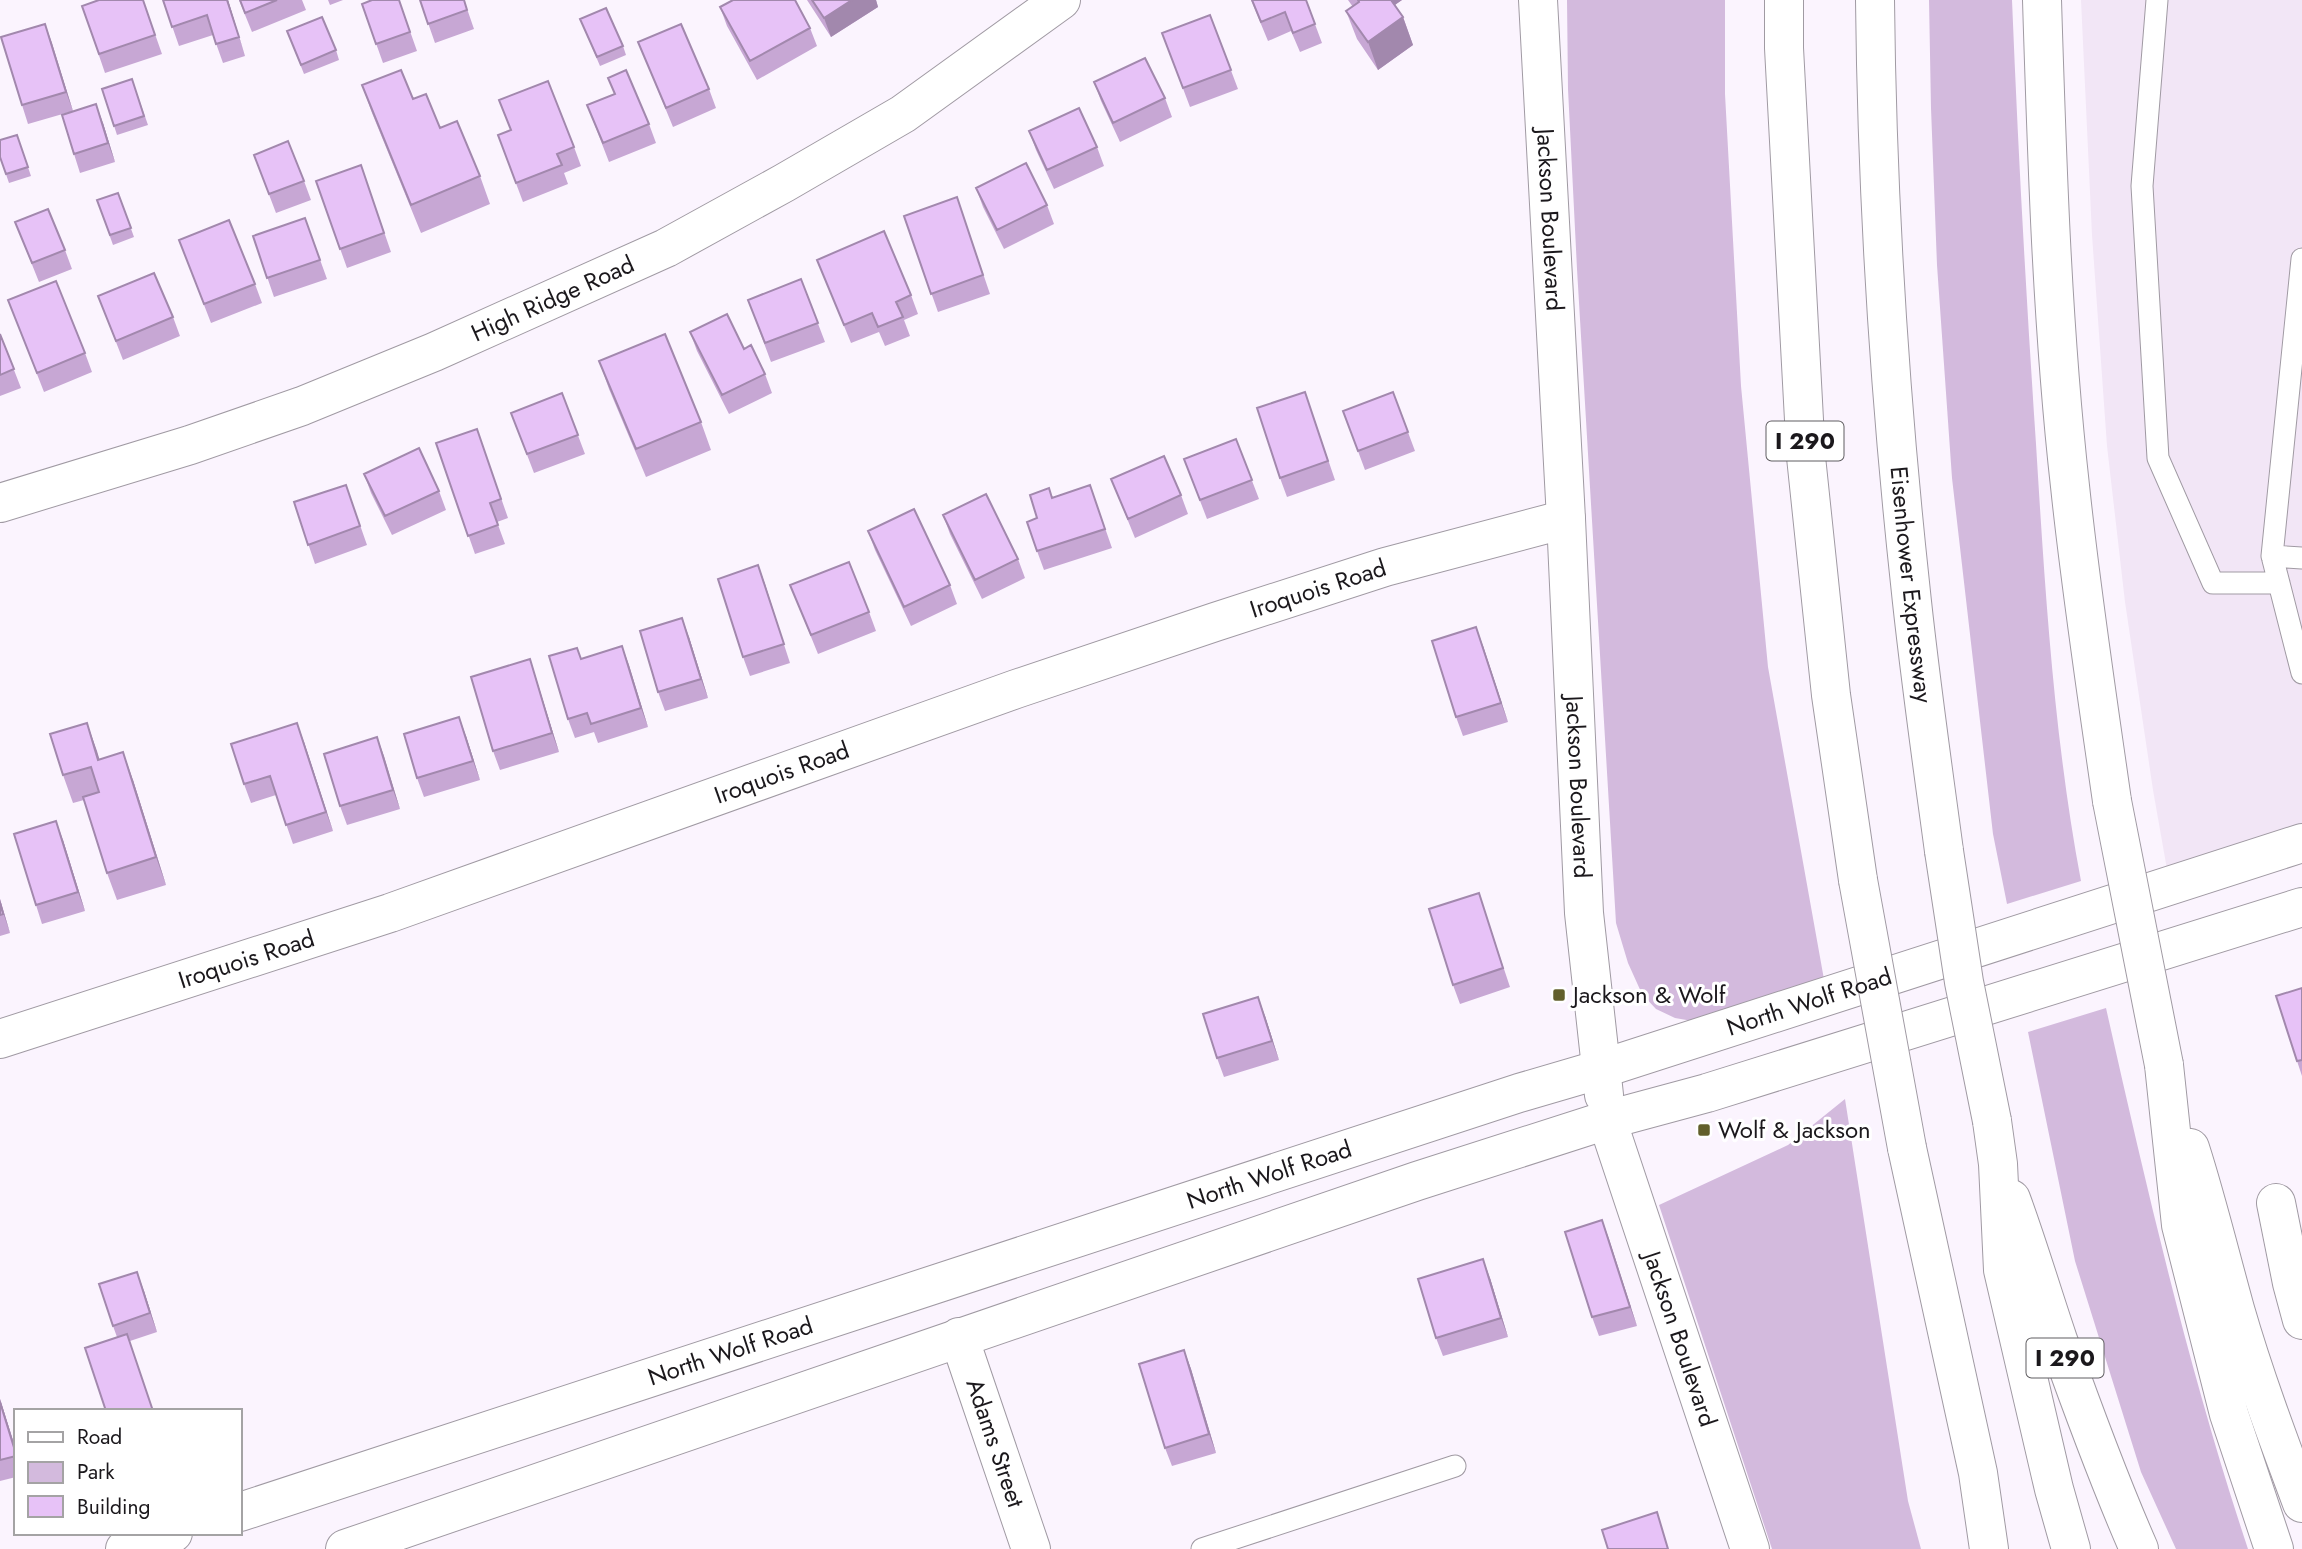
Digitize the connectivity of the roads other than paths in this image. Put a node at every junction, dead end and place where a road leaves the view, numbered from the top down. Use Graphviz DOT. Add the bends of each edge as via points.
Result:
graph roads {
  1 [pos="1061,0"];
  2 [pos="1538,0"];
  3 [pos="1784,0"];
  4 [pos="1875,0"];
  5 [pos="2042,0"];
  6 [pos="2157,0"];
  7 [pos="2302,260"];
  8 [pos="0,503"];
  9 [pos="1566,519"];
  10 [pos="2272,556"];
  11 [pos="2302,558"];
  12 [pos="2279,583"];
  13 [pos="2302,673"];
  14 [pos="2302,843"];
  15 [pos="2302,907"];
  16 [pos="0,1039"];
  17 [pos="2164,1065"];
  18 [pos="1601,1069"];
  19 [pos="1607,1120"];
  20 [pos="1998,1164"];
  21 [pos="2276,1203"];
  22 [pos="940,1284"];
  23 [pos="2302,1320"];
  24 [pos="959,1337"];
  25 [pos="1455,1466"];
  26 [pos="1978,1474"];
  27 [pos="2302,1503"];
  28 [pos="242,1511"];
  29 [pos="167,1535"];
  30 [pos="125,1549"];
  31 [pos="345,1549"];
  32 [pos="1031,1549"];
  33 [pos="1202,1549"];
  34 [pos="1749,1549"];
  35 [pos="1989,1549"];
  36 [pos="2004,1549"];
  37 [pos="2071,1549"];
  38 [pos="2139,1549"];
  39 [pos="2274,1549"];
  1 -- 8 [label="main road, High Ridge Road" via="903,114 654,253 302,406"];
  2 -- 9 [label="main road, Jackson Boulevard"];
  3 -- 26 [label="main road, I 290, bridge" via="1806,457 1831,695 1858,880 1907,1148"];
  4 -- 20 [label="main road, Eisenhower Expressway / I 290, bridge" via="1890,366 1910,583 1944,851"];
  5 -- 17 [label="main road, bridge" via="2050,215 2069,485 2112,801"];
  6 -- 12 [label="lane" via="2142,186 2158,458 2213,583"];
  7 -- 10 [label="lane"];
  9 -- 16 [label="main road, Iroquois Road" via="1385,567 1215,622 390,913"];
  9 -- 18 [label="main road, Jackson Boulevard" via="1584,913"];
  10 -- 11 [label="lane"];
  10 -- 12 [label="lane"];
  12 -- 13 [label="lane"];
  14 -- 18 [label="main road, North Wolf Road"];
  15 -- 19 [label="main road"];
  17 -- 27 [label="main road" via="2239,1321"];
  17 -- 39 [label="main road" via="2181,1225 2229,1414"];
  18 -- 19 [label="main road, Jackson Boulevard"];
  18 -- 22 [label="main road, North Wolf Road"];
  19 -- 24 [label="main road"];
  19 -- 34 [label="main road, Jackson Boulevard"];
  20 -- 37 [label="main road" via="2003,1270"];
  20 -- 38 [label="main road, I 290"];
  21 -- 23 [label="main road"];
  22 -- 24 [label="main road, Adams Street"];
  22 -- 28 [label="main road, North Wolf Road"];
  24 -- 31 [label="main road"];
  24 -- 32 [label="main road, Adams Street"];
  25 -- 33 [label="lane"];
  26 -- 35 [label="main road, I 290"];
  26 -- 36 [label="main road"];
  29 -- 30 [label="main road"];
}
